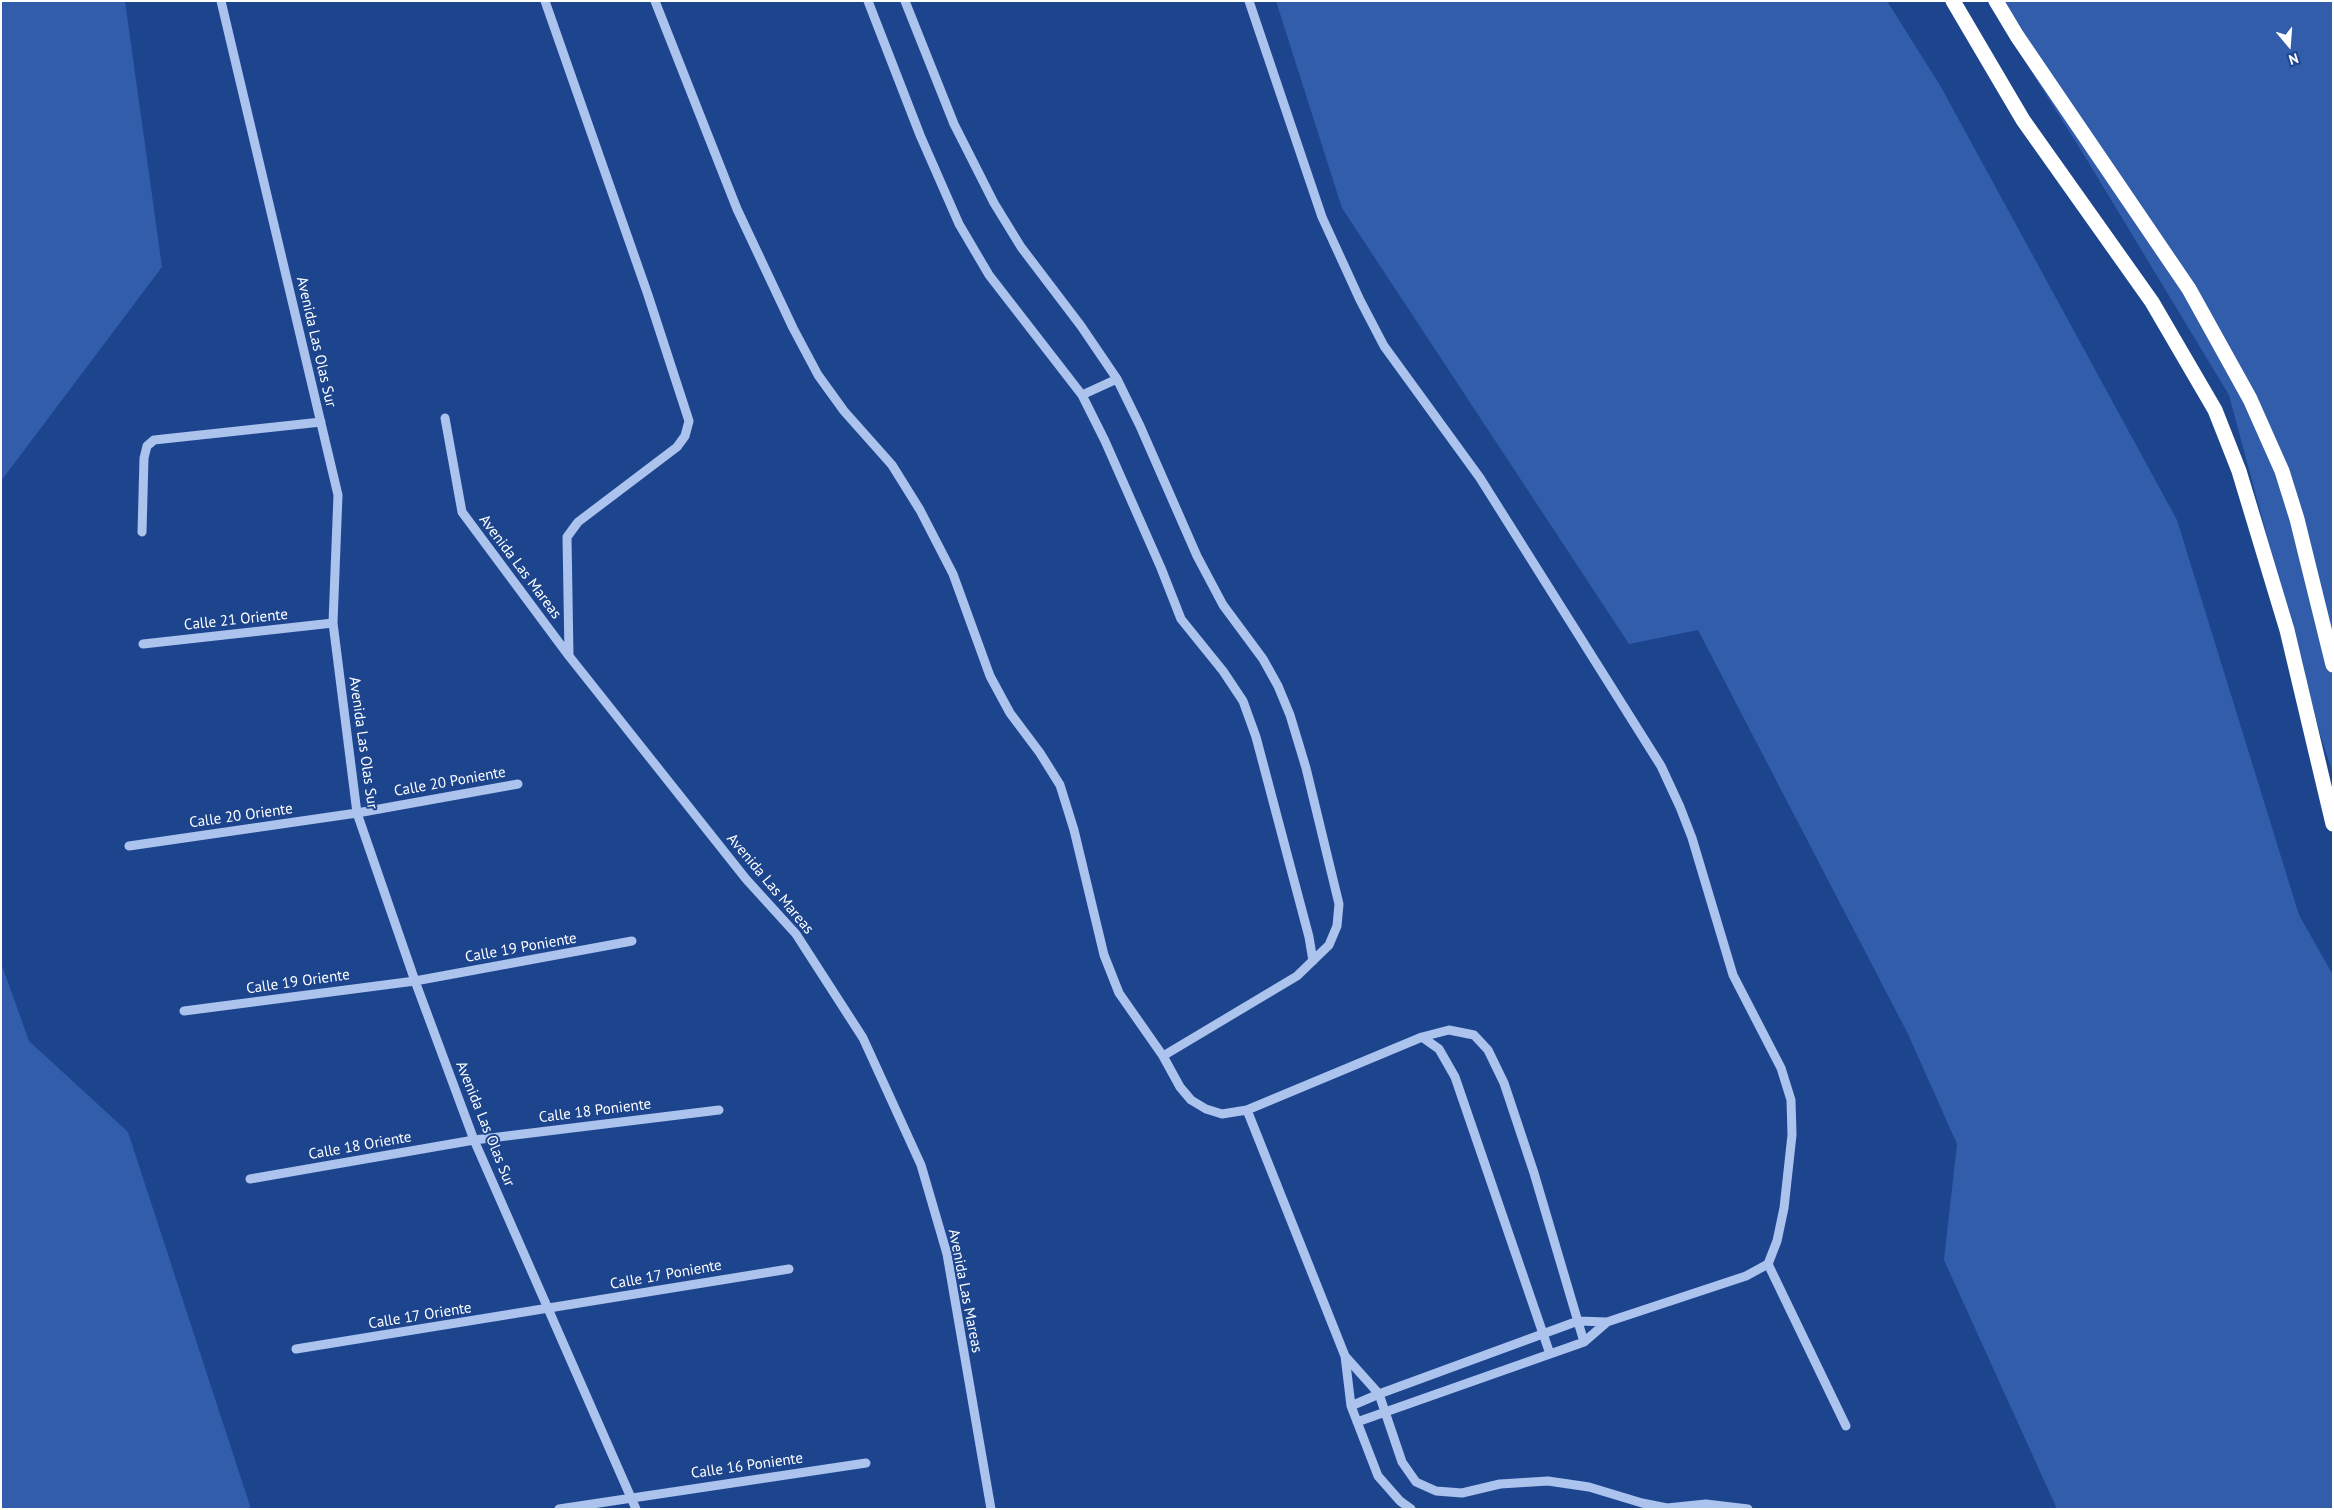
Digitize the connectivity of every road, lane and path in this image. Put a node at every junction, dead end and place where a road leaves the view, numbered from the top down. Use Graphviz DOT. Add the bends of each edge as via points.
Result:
graph roads {
  1 [pos="221,1"];
  2 [pos="544,1"];
  3 [pos="655,1"];
  4 [pos="868,1"];
  5 [pos="905,1"];
  6 [pos="1249,1"];
  7 [pos="1953,1"];
  8 [pos="1996,1"];
  9 [pos="1117,379"];
  10 [pos="1082,395"];
  11 [pos="445,418"];
  12 [pos="321,422"];
  13 [pos="142,532"];
  14 [pos="333,623"];
  15 [pos="143,644"];
  16 [pos="569,656"];
  17 [pos="2333,665"];
  18 [pos="518,784"];
  19 [pos="357,813"];
  20 [pos="2333,824"];
  21 [pos="129,846"];
  22 [pos="632,941"];
  23 [pos="1313,961"];
  24 [pos="415,981"];
  25 [pos="184,1011"];
  26 [pos="1422,1037"];
  27 [pos="1163,1056"];
  28 [pos="719,1110"];
  29 [pos="1247,1110"];
  30 [pos="474,1140"];
  31 [pos="250,1179"];
  32 [pos="1768,1264"];
  33 [pos="789,1269"];
  34 [pos="547,1309"];
  35 [pos="1578,1321"];
  36 [pos="1607,1322"];
  37 [pos="1544,1333"];
  38 [pos="1584,1342"];
  39 [pos="296,1349"];
  40 [pos="1550,1354"];
  41 [pos="1345,1356"];
  42 [pos="1379,1394"];
  43 [pos="1351,1406"];
  44 [pos="1387,1411"];
  45 [pos="1357,1422"];
  46 [pos="1846,1426"];
  47 [pos="866,1463"];
  48 [pos="632,1498"];
  49 [pos="559,1509"];
  50 [pos="636,1509"];
  51 [pos="991,1509"];
  52 [pos="1411,1509"];
  53 [pos="1748,1509"];
  1 -- 12 [label="street, Avenida Las Olas Sur"];
  2 -- 16 [label="street" via="689,421 685,436 677,447 578,522 566,537"];
  3 -- 27 [label="street" via="737,209 793,328 818,375 844,411 892,465 920,510 954,574 990,676 1010,713 1060,785 1104,955 1119,993"];
  4 -- 10 [label="street" via="958,224 989,275"];
  5 -- 9 [label="street" via="954,124 994,203 1021,247"];
  6 -- 32 [label="street" via="1322,216 1384,346 1480,478 1661,766 1680,807 1733,975 1781,1068 1791,1100 1792,1135 1784,1208"];
  7 -- 20 [label="highway" via="2023,120 2152,302 2215,410 2239,471 2287,630"];
  8 -- 17 [label="highway" via="2189,288 2250,398 2282,471 2298,519"];
  9 -- 10 [label="street"];
  9 -- 23 [label="street" via="1197,556 1223,605 1263,659 1290,715 1338,904 1337,926 1329,944"];
  10 -- 23 [label="street" via="1181,619 1243,701 1256,736"];
  11 -- 16 [label="street, Avenida Las Mareas" via="462,512"];
  12 -- 13 [label="street" via="154,440 147,446 144,458"];
  12 -- 14 [label="street, Avenida Las Olas Sur" via="338,495"];
  14 -- 15 [label="street, Calle 21 Oriente"];
  14 -- 19 [label="street, Avenida Las Olas Sur"];
  16 -- 51 [label="street, Avenida Las Mareas" via="746,879 796,934 863,1038 921,1165 947,1254"];
  18 -- 19 [label="street, Calle 20 Poniente"];
  19 -- 21 [label="street, Calle 20 Oriente"];
  19 -- 24 [label="street, Avenida Las Olas Sur"];
  22 -- 24 [label="street, Calle 19 Poniente"];
  23 -- 27 [label="street" via="1297,976"];
  24 -- 25 [label="street, Calle 19 Oriente"];
  24 -- 30 [label="street, Avenida Las Olas Sur"];
  26 -- 29 [label="street"];
  26 -- 35 [label="street" via="1449,1030 1474,1035 1488,1050 1504,1083 1531,1164"];
  26 -- 37 [label="street" via="1439,1049 1455,1077"];
  27 -- 29 [label="street" via="1191,1100 1222,1114"];
  28 -- 30 [label="street, Calle 18 Poniente"];
  29 -- 41 [label="street"];
  30 -- 31 [label="street, Calle 18 Oriente"];
  30 -- 34 [label="street, Avenida Las Olas Sur"];
  32 -- 36 [label="street" via="1746,1276"];
  32 -- 46 [label="street"];
  33 -- 34 [label="street, Calle 17 Poniente"];
  34 -- 39 [label="street, Calle 17 Oriente"];
  34 -- 48 [label="street, Avenida Las Olas Sur"];
  35 -- 36 [label="street"];
  35 -- 37 [label="street"];
  35 -- 38 [label="street"];
  36 -- 38 [label="street"];
  37 -- 40 [label="street"];
  37 -- 42 [label="street"];
  38 -- 40 [label="street"];
  40 -- 44 [label="street"];
  41 -- 42 [label="street"];
  41 -- 43 [label="street"];
  42 -- 43 [label="street"];
  42 -- 44 [label="street"];
  43 -- 45 [label="street"];
  44 -- 45 [label="street"];
  44 -- 53 [label="street" via="1402,1462 1416,1482 1436,1491 1462,1493 1500,1484 1548,1481 1589,1486 1667,1508 1706,1504"];
  45 -- 52 [label="street" via="1378,1476"];
  47 -- 48 [label="street, Calle 16 Poniente"];
  48 -- 49 [label="street, Calle 16 Poniente"];
  48 -- 50 [label="street, Avenida Las Olas Sur"];
}
